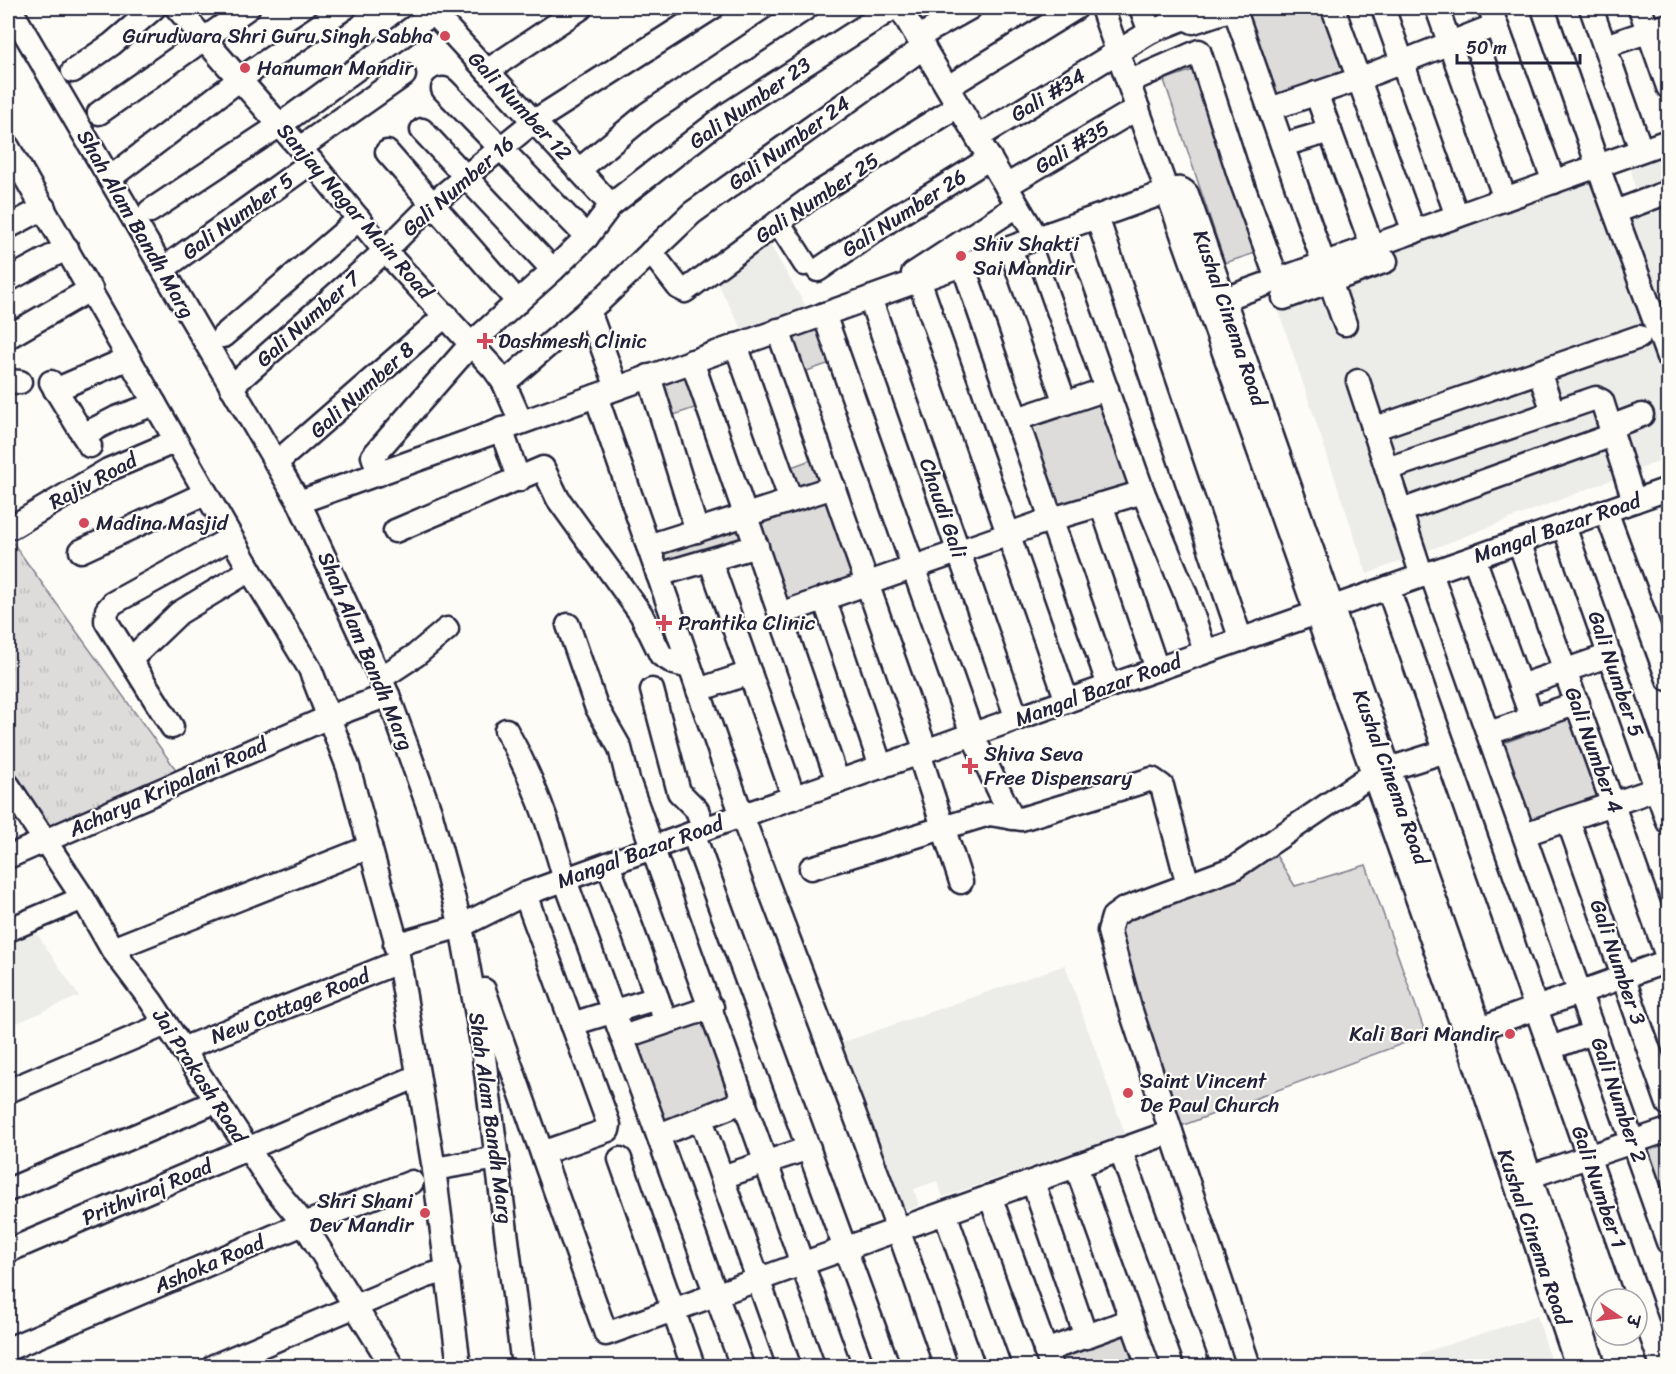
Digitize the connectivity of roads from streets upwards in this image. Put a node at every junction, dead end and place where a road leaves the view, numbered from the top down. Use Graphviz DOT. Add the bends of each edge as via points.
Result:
graph roads {
  1 [pos="10,8"];
  2 [pos="154,8"];
  3 [pos="177,8"];
  4 [pos="248,8"];
  5 [pos="345,8"];
  6 [pos="581,8"];
  7 [pos="712,8"];
  8 [pos="806,8"];
  9 [pos="893,8"];
  10 [pos="900,8"];
  11 [pos="970,8"];
  12 [pos="1077,8"];
  13 [pos="1102,8"];
  14 [pos="1141,8"];
  15 [pos="1234,8"];
  16 [pos="1333,8"];
  17 [pos="1383,8"];
  18 [pos="1437,8"];
  19 [pos="1545,8"];
  20 [pos="1591,8"];
  21 [pos="1640,8"];
  22 [pos="434,9"];
  23 [pos="1183,13"];
  24 [pos="1493,16"];
  25 [pos="1659,28"];
  26 [pos="1150,32"];
  27 [pos="204,38"];
  28 [pos="921,42"];
  29 [pos="1450,42"];
  30 [pos="1605,46"];
  31 [pos="1118,54"];
  32 [pos="1403,63"];
  33 [pos="72,71"];
  34 [pos="487,71"];
  35 [pos="404,75"];
  36 [pos="240,79"];
  37 [pos="1359,79"];
  38 [pos="1128,82"];
  39 [pos="1668,87"];
  40 [pos="443,89"];
  41 [pos="1316,93"];
  42 [pos="953,97"];
  43 [pos="1138,108"];
  44 [pos="1270,109"];
  45 [pos="99,113"];
  46 [pos="533,122"];
  47 [pos="280,125"];
  48 [pos="422,130"];
  49 [pos="1330,131"];
  50 [pos="978,137"];
  51 [pos="1668,141"];
  52 [pos="1283,145"];
  53 [pos="8,147"];
  54 [pos="499,149"];
  55 [pos="1641,150"];
  56 [pos="387,152"];
  57 [pos="306,155"];
  58 [pos="990,158"];
  59 [pos="1598,165"];
  60 [pos="580,169"];
  61 [pos="465,176"];
  62 [pos="110,178"];
  63 [pos="1554,182"];
  64 [pos="1006,186"];
  65 [pos="1176,190"];
  66 [pos="1668,192"];
  67 [pos="1505,199"];
  68 [pos="432,204"];
  69 [pos="611,205"];
  70 [pos="1017,206"];
  71 [pos="44,208"];
  72 [pos="150,211"];
  73 [pos="1615,212"];
  74 [pos="1457,216"];
  75 [pos="1097,217"];
  76 [pos="359,219"];
  77 [pos="778,222"];
  78 [pos="8,227"];
  79 [pos="1414,232"];
  80 [pos="1044,236"];
  81 [pos="587,237"];
  82 [pos="67,248"];
  83 [pos="654,248"];
  84 [pos="1010,248"];
  85 [pos="385,251"];
  86 [pos="1379,254"];
  87 [pos="963,265"];
  88 [pos="163,269"];
  89 [pos="554,270"];
  90 [pos="1328,272"];
  91 [pos="8,280"];
  92 [pos="909,284"];
  93 [pos="91,289"];
  94 [pos="1281,289"];
  95 [pos="870,298"];
  96 [pos="518,302"];
  97 [pos="1216,302"];
  98 [pos="589,311"];
  99 [pos="824,314"];
  100 [pos="446,315"];
  101 [pos="1345,324"];
  102 [pos="778,330"];
  103 [pos="223,336"];
  104 [pos="8,337"];
  105 [pos="1639,337"];
  106 [pos="471,344"];
  107 [pos="736,345"];
  108 [pos="1668,357"];
  109 [pos="129,358"];
  110 [pos="692,361"];
  111 [pos="1539,372"];
  112 [pos="648,376"];
  113 [pos="1358,381"];
  114 [pos="504,383"];
  115 [pos="231,387"];
  116 [pos="617,388"];
  117 [pos="1107,389"];
  118 [pos="596,396"];
  119 [pos="1065,403"];
  120 [pos="155,404"];
  121 [pos="1553,411"];
  122 [pos="1642,415"];
  123 [pos="1017,419"];
  124 [pos="511,426"];
  125 [pos="1373,429"];
  126 [pos="1612,431"];
  127 [pos="176,441"];
  128 [pos="276,463"];
  129 [pos="1387,469"];
  130 [pos="379,474"];
  131 [pos="519,480"];
  132 [pos="834,487"];
  133 [pos="1143,492"];
  134 [pos="206,493"];
  135 [pos="1667,495"];
  136 [pos="791,501"];
  137 [pos="1634,501"];
  138 [pos="299,502"];
  139 [pos="1101,504"];
  140 [pos="1401,511"];
  141 [pos="1606,511"];
  142 [pos="746,516"];
  143 [pos="1052,519"];
  144 [pos="12,526"];
  145 [pos="1564,526"];
  146 [pos="395,531"];
  147 [pos="697,531"];
  148 [pos="1008,534"];
  149 [pos="231,538"];
  150 [pos="1519,542"];
  151 [pos="648,546"];
  152 [pos="757,546"];
  153 [pos="81,551"];
  154 [pos="958,551"];
  155 [pos="1474,558"];
  156 [pos="710,560"];
  157 [pos="913,567"];
  158 [pos="250,570"];
  159 [pos="1427,574"];
  160 [pos="658,575"];
  161 [pos="868,583"];
  162 [pos="1388,588"];
  163 [pos="824,598"];
  164 [pos="1323,611"];
  165 [pos="780,614"];
  166 [pos="568,625"];
  167 [pos="447,629"];
  168 [pos="1242,639"];
  169 [pos="1205,651"];
  170 [pos="1610,655"];
  171 [pos="130,659"];
  172 [pos="690,666"];
  173 [pos="1157,669"];
  174 [pos="1566,671"];
  175 [pos="750,673"];
  176 [pos="1668,679"];
  177 [pos="385,686"];
  178 [pos="1109,686"];
  179 [pos="1520,686"];
  180 [pos="652,690"];
  181 [pos="698,690"];
  182 [pos="1067,701"];
  183 [pos="1578,704"];
  184 [pos="329,717"];
  185 [pos="1017,719"];
  186 [pos="1532,719"];
  187 [pos="171,727"];
  188 [pos="506,730"];
  189 [pos="1489,733"];
  190 [pos="972,734"];
  191 [pos="1446,751"];
  192 [pos="923,752"];
  193 [pos="881,767"];
  194 [pos="1380,772"];
  195 [pos="838,782"];
  196 [pos="8,786"];
  197 [pos="1663,787"];
  198 [pos="794,798"];
  199 [pos="1614,804"];
  200 [pos="742,816"];
  201 [pos="1012,819"];
  202 [pos="1568,820"];
  203 [pos="1668,822"];
  204 [pos="943,827"];
  205 [pos="699,831"];
  206 [pos="1525,834"];
  207 [pos="45,841"];
  208 [pos="370,847"];
  209 [pos="654,847"];
  210 [pos="8,857"];
  211 [pos="608,864"];
  212 [pos="811,868"];
  213 [pos="565,880"];
  214 [pos="961,882"];
  215 [pos="1188,885"];
  216 [pos="525,894"];
  217 [pos="83,898"];
  218 [pos="461,926"];
  219 [pos="8,930"];
  220 [pos="112,949"];
  221 [pos="397,953"];
  222 [pos="1668,960"];
  223 [pos="1623,977"];
  224 [pos="1580,992"];
  225 [pos="657,998"];
  226 [pos="712,1007"];
  227 [pos="1537,1008"];
  228 [pos="614,1012"];
  229 [pos="666,1022"];
  230 [pos="166,1024"];
  231 [pos="572,1024"];
  232 [pos="1473,1031"];
  233 [pos="1594,1032"];
  234 [pos="623,1037"];
  235 [pos="1551,1048"];
  236 [pos="182,1049"];
  237 [pos="484,1058"];
  238 [pos="509,1062"];
  239 [pos="418,1076"];
  240 [pos="8,1091"];
  241 [pos="217,1101"];
  242 [pos="745,1101"];
  243 [pos="1668,1104"];
  244 [pos="701,1119"];
  245 [pos="1668,1130"];
  246 [pos="1171,1132"];
  247 [pos="658,1135"];
  248 [pos="1634,1143"];
  249 [pos="809,1148"];
  250 [pos="248,1149"];
  251 [pos="1120,1149"];
  252 [pos="542,1153"];
  253 [pos="498,1158"];
  254 [pos="1589,1158"];
  255 [pos="620,1159"];
  256 [pos="767,1162"];
  257 [pos="1076,1166"];
  258 [pos="434,1169"];
  259 [pos="722,1177"];
  260 [pos="1523,1180"];
  261 [pos="412,1182"];
  262 [pos="1032,1182"];
  263 [pos="8,1190"];
  264 [pos="990,1196"];
  265 [pos="945,1213"];
  266 [pos="304,1224"];
  267 [pos="898,1229"];
  268 [pos="1541,1235"];
  269 [pos="1668,1242"];
  270 [pos="846,1248"];
  271 [pos="8,1251"];
  272 [pos="802,1264"];
  273 [pos="448,1270"];
  274 [pos="758,1280"];
  275 [pos="716,1295"];
  276 [pos="356,1307"];
  277 [pos="673,1310"];
  278 [pos="1131,1320"];
  279 [pos="1086,1336"];
  280 [pos="8,1349"];
  281 [pos="1048,1359"];
  282 [pos="456,1365"];
  283 [pos="214,1366"];
  284 [pos="392,1366"];
  285 [pos="524,1366"];
  286 [pos="693,1366"];
  287 [pos="742,1366"];
  288 [pos="789,1366"];
  289 [pos="839,1366"];
  290 [pos="888,1366"];
  291 [pos="946,1366"];
  292 [pos="999,1366"];
  293 [pos="1148,1366"];
  294 [pos="1198,1366"];
  295 [pos="1248,1366"];
  296 [pos="1577,1366"];
  297 [pos="1594,1366"];
  298 [pos="1662,1366"];
  1 -- 62 [label="street, Shah Alam Bandh Marg"];
  2 -- 33 [label="street"];
  3 -- 27 [label="street, Sanjay Nagar Main Road"];
  4 -- 27 [label="street"];
  5 -- 36 [label="street"];
  6 -- 34 [label="street"];
  7 -- 46 [label="street, Gali Number 16"];
  8 -- 60 [label="street" via="647,114"];
  9 -- 69 [label="street, Gali Number 23" via="729,113"];
  10 -- 28 [label="street"];
  11 -- 28 [label="street, Gali Number 24"];
  12 -- 42 [label="street, Gali Number 25"];
  13 -- 31 [label="street, Kushal Cinema Road"];
  14 -- 26 [label="street"];
  15 -- 23 [label="street, Gali #34" via="1193,22"];
  15 -- 44 [label="street"];
  16 -- 37 [label="street"];
  17 -- 32 [label="street"];
  18 -- 29 [label="street"];
  19 -- 59 [label="street"];
  20 -- 30 [label="street"];
  21 -- 25 [label="street"];
  22 -- 34 [label="street, Gali Number 12"];
  22 -- 47 [label="street"];
  23 -- 26 [label="street, Gali #34"];
  24 -- 29 [label="street"];
  24 -- 63 [label="street"];
  25 -- 30 [label="street"];
  25 -- 39 [label="street"];
  26 -- 31 [label="street, Gali #34"];
  27 -- 36 [label="street, Sanjay Nagar Main Road"];
  27 -- 45 [label="street"];
  28 -- 42 [label="street"];
  28 -- 83 [label="street, Gali Number 24" via="692,213"];
  29 -- 32 [label="street"];
  29 -- 67 [label="street"];
  30 -- 55 [label="street"];
  31 -- 38 [label="street, Kushal Cinema Road"];
  31 -- 50 [label="street, Gali #34"];
  32 -- 37 [label="street"];
  32 -- 74 [label="street"];
  34 -- 46 [label="street, Gali Number 12"];
  35 -- 57 [label="street, Gali Number 5"];
  36 -- 47 [label="street, Sanjay Nagar Main Road"];
  36 -- 62 [label="street"];
  37 -- 41 [label="street"];
  37 -- 79 [label="street"];
  38 -- 43 [label="street, Kushal Cinema Road"];
  38 -- 94 [label="street" via="1199,51"];
  40 -- 54 [label="street"];
  41 -- 44 [label="street"];
  41 -- 49 [label="street"];
  42 -- 50 [label="street"];
  42 -- 77 [label="street, Gali Number 25"];
  43 -- 64 [label="street, Gali #35"];
  43 -- 65 [label="street, Kushal Cinema Road"];
  44 -- 52 [label="street"];
  46 -- 54 [label="street, Gali Number 16"];
  46 -- 60 [label="street, Gali Number 12"];
  47 -- 57 [label="street, Sanjay Nagar Main Road"];
  47 -- 72 [label="street"];
  48 -- 61 [label="street"];
  49 -- 52 [label="street"];
  49 -- 86 [label="street"];
  50 -- 58 [label="street"];
  51 -- 55 [label="street"];
  52 -- 90 [label="street"];
  53 -- 71 [label="street"];
  54 -- 61 [label="street, Gali Number 16"];
  54 -- 81 [label="street"];
  55 -- 59 [label="street"];
  56 -- 68 [label="street"];
  57 -- 76 [label="street, Sanjay Nagar Main Road"];
  57 -- 88 [label="street, Gali Number 5"];
  58 -- 64 [label="street"];
  58 -- 77 [label="street, Gali Number 26" via="812,267"];
  59 -- 63 [label="street"];
  59 -- 73 [label="street"];
  60 -- 69 [label="street, Gali Number 12"];
  61 -- 68 [label="street, Gali Number 16"];
  61 -- 89 [label="street"];
  62 -- 88 [label="street, Shah Alam Bandh Marg"];
  63 -- 67 [label="street"];
  64 -- 70 [label="street"];
  65 -- 75 [label="street"];
  65 -- 97 [label="street, Kushal Cinema Road"];
  66 -- 73 [label="street"];
  67 -- 74 [label="street"];
  68 -- 85 [label="street, Gali Number 16"];
  68 -- 96 [label="street"];
  69 -- 81 [label="street, Gali Number 23"];
  70 -- 80 [label="street"];
  70 -- 92 [label="street" via="920,268"];
  71 -- 78 [label="street"];
  71 -- 82 [label="street"];
  73 -- 108 [label="street"];
  74 -- 79 [label="street"];
  75 -- 80 [label="street"];
  75 -- 168 [label="street"];
  76 -- 85 [label="street, Sanjay Nagar Main Road"];
  76 -- 103 [label="street"];
  77 -- 83 [label="street, Gali Number 25" via="685,291 679,288"];
  79 -- 86 [label="street"];
  80 -- 84 [label="street"];
  80 -- 117 [label="street"];
  81 -- 89 [label="street, Gali Number 23"];
  82 -- 91 [label="street"];
  82 -- 93 [label="street"];
  83 -- 98 [label="street, Gali Number 24"];
  84 -- 87 [label="street"];
  84 -- 119 [label="street"];
  85 -- 100 [label="street, Sanjay Nagar Main Road"];
  85 -- 115 [label="street, Gali Number 7"];
  86 -- 90 [label="street"];
  87 -- 92 [label="street"];
  87 -- 123 [label="street"];
  88 -- 115 [label="street, Shah Alam Bandh Marg"];
  89 -- 96 [label="street, Gali Number 23"];
  90 -- 94 [label="street"];
  90 -- 101 [label="street"];
  92 -- 95 [label="street"];
  92 -- 148 [label="street"];
  93 -- 104 [label="street"];
  93 -- 109 [label="street"];
  94 -- 97 [label="street"];
  95 -- 99 [label="street"];
  95 -- 154 [label="street, Chaudi Gali"];
  96 -- 106 [label="street, Gali Number 23"];
  97 -- 164 [label="street, Kushal Cinema Road"];
  98 -- 114 [label="street, Gali Number 24"];
  98 -- 116 [label="street"];
  99 -- 102 [label="street"];
  99 -- 157 [label="street"];
  100 -- 106 [label="street, Sanjay Nagar Main Road"];
  100 -- 128 [label="street, Gali Number 8"];
  102 -- 107 [label="street"];
  102 -- 132 [label="street"];
  105 -- 111 [label="street"];
  106 -- 114 [label="street, Sanjay Nagar Main Road"];
  106 -- 130 [label="street, Gali Number 23" via="373,456"];
  107 -- 110 [label="street"];
  107 -- 136 [label="street"];
  109 -- 120 [label="street"];
  109 -- 120 [label="street" via="53,386 87,440 116,418"];
  110 -- 112 [label="street"];
  110 -- 142 [label="street"];
  111 -- 121 [label="street"];
  111 -- 125 [label="street"];
  112 -- 116 [label="street"];
  112 -- 147 [label="street"];
  113 -- 125 [label="street, Gali Number 2"];
  114 -- 124 [label="street, Sanjay Nagar Main Road"];
  115 -- 128 [label="street, Shah Alam Bandh Marg"];
  116 -- 118 [label="street"];
  117 -- 119 [label="street"];
  117 -- 133 [label="street"];
  118 -- 124 [label="street"];
  118 -- 151 [label="street"];
  119 -- 123 [label="street"];
  120 -- 127 [label="street"];
  121 -- 126 [label="street" via="1596,398 1602,401"];
  121 -- 129 [label="street"];
  122 -- 126 [label="street"];
  123 -- 143 [label="street"];
  124 -- 130 [label="street"];
  124 -- 131 [label="street, Sanjay Nagar Main Road"];
  125 -- 129 [label="street, Gali Number 2"];
  126 -- 137 [label="street"];
  126 -- 140 [label="street"];
  127 -- 134 [label="street"];
  127 -- 144 [label="street, Rajiv Road" via="108,470"];
  128 -- 138 [label="street, Shah Alam Bandh Marg"];
  129 -- 140 [label="street, Gali Number 2"];
  130 -- 138 [label="street"];
  131 -- 146 [label="street"];
  131 -- 172 [label="street" via="543,468 558,499 640,614 661,655"];
  132 -- 136 [label="street"];
  132 -- 161 [label="street"];
  133 -- 139 [label="street"];
  133 -- 169 [label="street"];
  134 -- 149 [label="street"];
  134 -- 153 [label="street"];
  135 -- 137 [label="street, Mangal Bazar Road"];
  136 -- 142 [label="street"];
  137 -- 141 [label="street, Mangal Bazar Road"];
  138 -- 177 [label="street, Shah Alam Bandh Marg"];
  139 -- 143 [label="street"];
  139 -- 173 [label="street"];
  140 -- 159 [label="street, Gali Number 2"];
  141 -- 145 [label="street, Mangal Bazar Road"];
  141 -- 176 [label="street"];
  142 -- 147 [label="street"];
  142 -- 152 [label="street"];
  143 -- 148 [label="street"];
  143 -- 178 [label="street"];
  145 -- 150 [label="street, Mangal Bazar Road"];
  145 -- 170 [label="street, Gali Number 5"];
  147 -- 151 [label="street"];
  148 -- 154 [label="street"];
  148 -- 182 [label="street"];
  149 -- 158 [label="street"];
  149 -- 171 [label="street" via="113,603 107,610 106,621"];
  150 -- 155 [label="street, Mangal Bazar Road"];
  150 -- 174 [label="street, Gali Number 4"];
  151 -- 160 [label="street"];
  152 -- 156 [label="street"];
  152 -- 165 [label="street"];
  154 -- 157 [label="street"];
  154 -- 185 [label="street, Chaudi Gali"];
  155 -- 159 [label="street, Mangal Bazar Road"];
  155 -- 179 [label="street"];
  156 -- 160 [label="street"];
  156 -- 175 [label="street"];
  157 -- 161 [label="street"];
  157 -- 190 [label="street"];
  158 -- 171 [label="street" via="179,613"];
  158 -- 184 [label="street" via="310,669"];
  159 -- 162 [label="street, Mangal Bazar Road"];
  159 -- 189 [label="street, Gali Number 2"];
  160 -- 172 [label="street"];
  161 -- 163 [label="street"];
  161 -- 192 [label="street"];
  162 -- 164 [label="street, Mangal Bazar Road"];
  162 -- 191 [label="street, Gali Number 1"];
  163 -- 165 [label="street"];
  163 -- 193 [label="street"];
  164 -- 168 [label="street, Mangal Bazar Road"];
  164 -- 194 [label="street, Kushal Cinema Road"];
  165 -- 195 [label="street"];
  166 -- 209 [label="street" via="596,706 620,748"];
  167 -- 177 [label="street, Acharya Kripalani Road"];
  168 -- 169 [label="street, Mangal Bazar Road"];
  169 -- 173 [label="street, Mangal Bazar Road"];
  170 -- 174 [label="street"];
  170 -- 197 [label="street, Gali Number 5"];
  171 -- 187 [label="street"];
  172 -- 181 [label="street"];
  173 -- 178 [label="street, Mangal Bazar Road"];
  174 -- 179 [label="street"];
  174 -- 183 [label="street, Gali Number 4"];
  175 -- 181 [label="street"];
  175 -- 198 [label="street"];
  177 -- 184 [label="street, Acharya Kripalani Road"];
  177 -- 218 [label="street, Shah Alam Bandh Marg" via="430,811"];
  178 -- 182 [label="street, Mangal Bazar Road"];
  179 -- 186 [label="street"];
  180 -- 205 [label="street" via="679,792 697,810"];
  181 -- 200 [label="street"];
  182 -- 185 [label="street, Mangal Bazar Road"];
  183 -- 186 [label="street"];
  183 -- 199 [label="street, Gali Number 4"];
  184 -- 207 [label="street, Acharya Kripalani Road"];
  184 -- 208 [label="street" via="348,767"];
  185 -- 190 [label="street, Mangal Bazar Road"];
  186 -- 189 [label="street"];
  188 -- 213 [label="street" via="530,774"];
  189 -- 206 [label="street, Gali Number 2"];
  190 -- 192 [label="street, Mangal Bazar Road"];
  190 -- 201 [label="street"];
  191 -- 194 [label="street"];
  191 -- 227 [label="street, Gali Number 1"];
  192 -- 193 [label="street, Mangal Bazar Road"];
  192 -- 204 [label="street"];
  193 -- 195 [label="street, Mangal Bazar Road"];
  194 -- 215 [label="street" via="1234,868"];
  194 -- 232 [label="street, Kushal Cinema Road"];
  195 -- 198 [label="street, Mangal Bazar Road"];
  196 -- 207 [label="street, Jai Prakash Road"];
  197 -- 199 [label="street"];
  197 -- 203 [label="street, Gali Number 5"];
  198 -- 200 [label="street, Mangal Bazar Road"];
  199 -- 202 [label="street"];
  199 -- 222 [label="street, Gali Number 4"];
  200 -- 205 [label="street, Mangal Bazar Road"];
  200 -- 267 [label="street"];
  201 -- 204 [label="street" via="988,814"];
  201 -- 215 [label="street" via="1152,779 1162,786"];
  202 -- 206 [label="street"];
  202 -- 223 [label="street, Gali Number 3"];
  204 -- 212 [label="street"];
  204 -- 214 [label="street"];
  205 -- 209 [label="street, Mangal Bazar Road"];
  205 -- 249 [label="street"];
  206 -- 224 [label="street, Gali Number 2"];
  207 -- 210 [label="street, Acharya Kripalani Road"];
  207 -- 217 [label="street, Jai Prakash Road"];
  208 -- 220 [label="street"];
  208 -- 221 [label="street"];
  209 -- 211 [label="street, Mangal Bazar Road"];
  209 -- 226 [label="street"];
  211 -- 213 [label="street, Mangal Bazar Road"];
  211 -- 225 [label="street"];
  213 -- 216 [label="street, Mangal Bazar Road"];
  213 -- 228 [label="street"];
  215 -- 246 [label="street" via="1124,909 1113,917 1109,931"];
  216 -- 218 [label="street, Mangal Bazar Road"];
  216 -- 231 [label="street"];
  217 -- 219 [label="street"];
  217 -- 220 [label="street, Jai Prakash Road"];
  218 -- 221 [label="street, Mangal Bazar Road"];
  218 -- 237 [label="street, Shah Alam Bandh Marg"];
  218 -- 238 [label="street"];
  220 -- 230 [label="street, Jai Prakash Road"];
  221 -- 236 [label="street, New Cottage Road"];
  221 -- 239 [label="street"];
  222 -- 223 [label="street"];
  223 -- 224 [label="street"];
  223 -- 243 [label="street, Gali Number 3"];
  224 -- 227 [label="street"];
  224 -- 233 [label="street, Gali Number 2"];
  225 -- 228 [label="street"];
  225 -- 229 [label="street"];
  226 -- 229 [label="street"];
  226 -- 242 [label="street"];
  227 -- 232 [label="street"];
  227 -- 235 [label="street, Gali Number 1"];
  228 -- 231 [label="street"];
  228 -- 234 [label="street"];
  229 -- 234 [label="street"];
  230 -- 236 [label="street, Jai Prakash Road"];
  230 -- 240 [label="street"];
  231 -- 252 [label="street" via="608,1130"];
  232 -- 260 [label="street, Kushal Cinema Road"];
  233 -- 235 [label="street"];
  233 -- 248 [label="street, Gali Number 2"];
  234 -- 247 [label="street"];
  235 -- 254 [label="street, Gali Number 1"];
  236 -- 241 [label="street, Jai Prakash Road"];
  237 -- 238 [label="street"];
  237 -- 253 [label="street, Shah Alam Bandh Marg"];
  238 -- 252 [label="street"];
  239 -- 250 [label="street, Prithviraj Road"];
  239 -- 258 [label="street"];
  241 -- 250 [label="street, Jai Prakash Road"];
  241 -- 263 [label="street"];
  242 -- 244 [label="street"];
  242 -- 256 [label="street"];
  244 -- 247 [label="street"];
  244 -- 259 [label="street"];
  245 -- 248 [label="street"];
  246 -- 251 [label="street"];
  246 -- 295 [label="street"];
  247 -- 275 [label="street"];
  248 -- 254 [label="street"];
  248 -- 269 [label="street, Gali Number 2"];
  249 -- 256 [label="street"];
  249 -- 270 [label="street"];
  250 -- 266 [label="street, Jai Prakash Road"];
  250 -- 271 [label="street, Prithviraj Road"];
  251 -- 257 [label="street"];
  251 -- 294 [label="street"];
  252 -- 277 [label="street" via="606,1334"];
  253 -- 258 [label="street"];
  253 -- 285 [label="street, Shah Alam Bandh Marg"];
  254 -- 260 [label="street"];
  254 -- 298 [label="street, Gali Number 1"];
  255 -- 277 [label="street"];
  256 -- 259 [label="street"];
  256 -- 272 [label="street"];
  257 -- 262 [label="street"];
  257 -- 278 [label="street"];
  258 -- 273 [label="street"];
  259 -- 274 [label="street"];
  260 -- 268 [label="street, Kushal Cinema Road"];
  261 -- 266 [label="street, Ashoka Road"];
  262 -- 264 [label="street"];
  262 -- 279 [label="street"];
  264 -- 265 [label="street"];
  264 -- 281 [label="street"];
  265 -- 267 [label="street"];
  265 -- 292 [label="street"];
  266 -- 276 [label="street, Jai Prakash Road"];
  266 -- 280 [label="street, Ashoka Road"];
  267 -- 270 [label="street"];
  267 -- 291 [label="street"];
  268 -- 296 [label="street, Kushal Cinema Road"];
  268 -- 297 [label="street, Kushal Cinema Road"];
  270 -- 272 [label="street"];
  270 -- 290 [label="street"];
  272 -- 274 [label="street"];
  272 -- 289 [label="street"];
  273 -- 276 [label="street"];
  273 -- 282 [label="street"];
  274 -- 275 [label="street"];
  274 -- 288 [label="street"];
  275 -- 277 [label="street"];
  275 -- 287 [label="street"];
  276 -- 283 [label="street"];
  276 -- 284 [label="street, Jai Prakash Road"];
  277 -- 286 [label="street"];
  278 -- 279 [label="street"];
  278 -- 293 [label="street"];
  279 -- 281 [label="street"];
}
